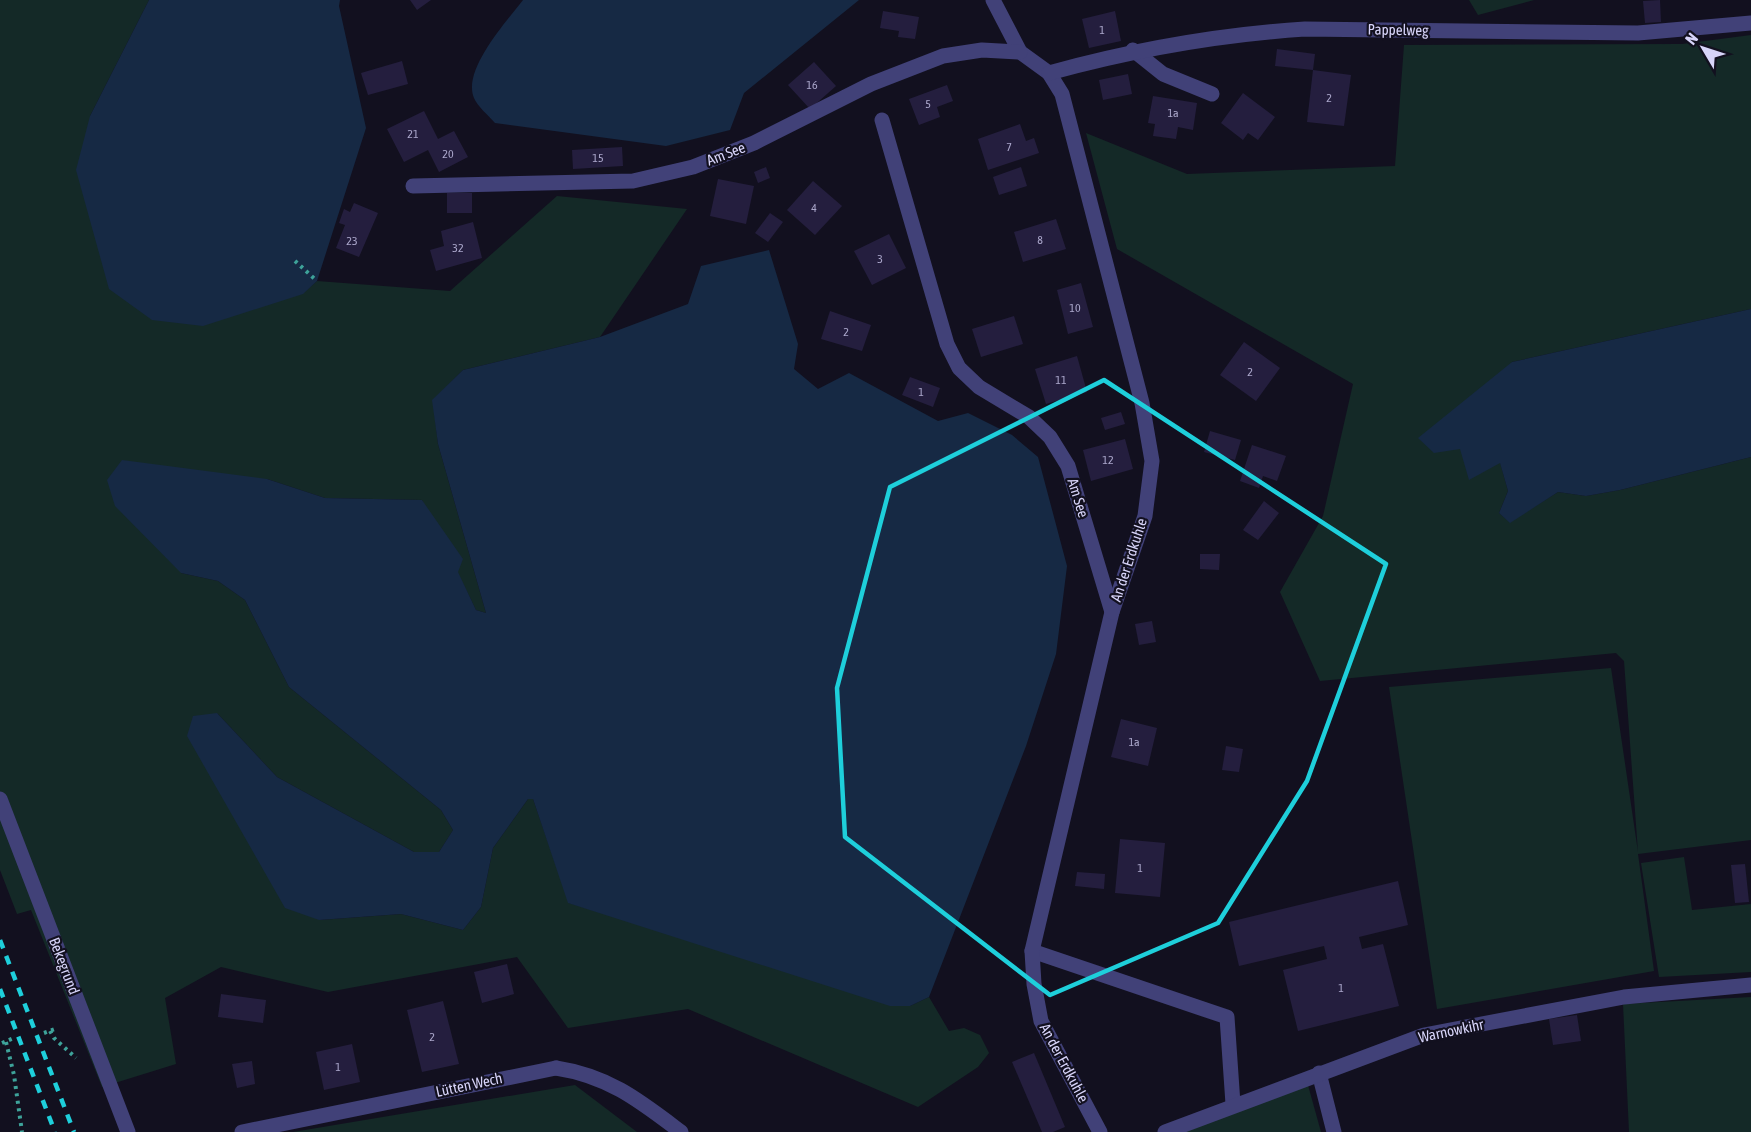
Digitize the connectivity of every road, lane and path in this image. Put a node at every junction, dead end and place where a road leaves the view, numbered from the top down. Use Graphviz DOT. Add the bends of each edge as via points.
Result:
graph roads {
  1 [pos="993,0"];
  2 [pos="1751,23"];
  3 [pos="1133,50"];
  4 [pos="1020,52"];
  5 [pos="1049,73"];
  6 [pos="1212,94"];
  7 [pos="882,120"];
  8 [pos="413,186"];
  9 [pos="295,261"];
  10 [pos="317,281"];
  11 [pos="1112,612"];
  12 [pos="0,800"];
  13 [pos="1032,951"];
  14 [pos="1751,985"];
  15 [pos="44,1033"];
  16 [pos="14,1038"];
  17 [pos="75,1058"];
  18 [pos="1319,1073"];
  19 [pos="1233,1104"];
  20 [pos="22,1132"];
  21 [pos="128,1132"];
  22 [pos="242,1132"];
  23 [pos="681,1132"];
  24 [pos="1100,1132"];
  25 [pos="1166,1132"];
  26 [pos="1334,1132"];
  1 -- 4 [label="street, An der Erdkuhle"];
  2 -- 3 [label="street, Pappelweg" via="1638,33 1305,29 1250,32"];
  3 -- 5 [label="street, Pappelweg"];
  3 -- 6 [label="street" via="1163,74"];
  4 -- 5 [label="street, An der Erdkuhle"];
  4 -- 8 [label="street, Am See" via="982,50 943,56 871,84 754,143 693,167 633,181"];
  5 -- 11 [label="street, An der Erdkuhle" via="1062,94 1079,150 1142,403 1152,460 1144,516"];
  7 -- 11 [label="street, Am See" via="947,344 959,368 979,387 1029,417 1050,437 1068,466"];
  9 -- 10 [label="path"];
  11 -- 13 [label="street, An der Erdkuhle"];
  12 -- 21 [label="street, Bekegrund"];
  13 -- 19 [label="street" via="1227,1017"];
  13 -- 24 [label="street, An der Erdkuhle" via="1041,1021"];
  14 -- 18 [label="street, Warnowkihr" via="1624,997 1424,1035"];
  15 -- 17 [label="path" via="53,1030 54,1038"];
  16 -- 20 [label="path" via="4,1043 14,1075"];
  18 -- 19 [label="street, Warnowkihr"];
  18 -- 26 [label="street"];
  19 -- 25 [label="street, Warnowkihr"];
  22 -- 23 [label="street, Lütten Wech" via="556,1068 586,1072 635,1097"];
}
